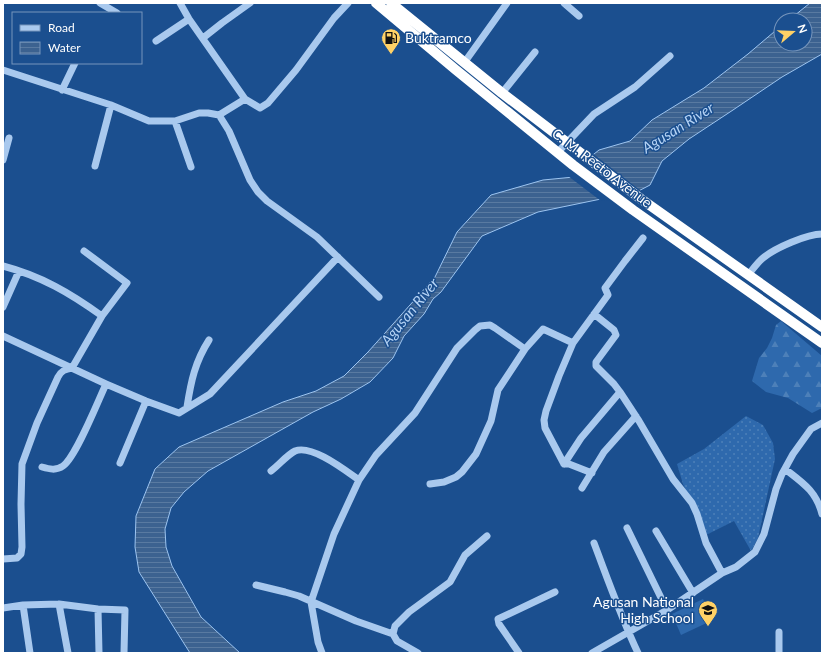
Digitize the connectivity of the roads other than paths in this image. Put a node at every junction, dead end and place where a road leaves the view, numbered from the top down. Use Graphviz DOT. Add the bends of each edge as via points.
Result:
graph roads {
  1 [pos="180,3"];
  2 [pos="250,3"];
  3 [pos="348,3"];
  4 [pos="376,3"];
  5 [pos="391,3"];
  6 [pos="507,3"];
  7 [pos="564,3"];
  8 [pos="102,4"];
  9 [pos="114,12"];
  10 [pos="579,16"];
  11 [pos="189,19"];
  12 [pos="203,38"];
  13 [pos="156,41"];
  14 [pos="535,52"];
  15 [pos="670,56"];
  16 [pos="464,63"];
  17 [pos="75,64"];
  18 [pos="3,70"];
  19 [pos="62,90"];
  20 [pos="502,93"];
  21 [pos="245,99"];
  22 [pos="111,105"];
  23 [pos="219,115"];
  24 [pos="175,121"];
  25 [pos="9,138"];
  26 [pos="566,143"];
  27 [pos="557,153"];
  28 [pos="3,160"];
  29 [pos="95,166"];
  30 [pos="191,167"];
  31 [pos="822,234"];
  32 [pos="644,238"];
  33 [pos="84,251"];
  34 [pos="338,257"];
  35 [pos="3,266"];
  36 [pos="20,271"];
  37 [pos="748,274"];
  38 [pos="379,297"];
  39 [pos="3,307"];
  40 [pos="594,314"];
  41 [pos="102,316"];
  42 [pos="822,327"];
  43 [pos="3,336"];
  44 [pos="209,340"];
  45 [pos="822,342"];
  46 [pos="573,343"];
  47 [pos="525,349"];
  48 [pos="72,368"];
  49 [pos="106,384"];
  50 [pos="620,392"];
  51 [pos="146,401"];
  52 [pos="187,407"];
  53 [pos="636,416"];
  54 [pos="822,423"];
  55 [pos="120,463"];
  56 [pos="564,464"];
  57 [pos="42,467"];
  58 [pos="785,469"];
  59 [pos="271,471"];
  60 [pos="592,473"];
  61 [pos="359,480"];
  62 [pos="430,484"];
  63 [pos="582,488"];
  64 [pos="822,514"];
  65 [pos="627,528"];
  66 [pos="656,531"];
  67 [pos="487,536"];
  68 [pos="594,543"];
  69 [pos="3,559"];
  70 [pos="722,573"];
  71 [pos="256,585"];
  72 [pos="555,592"];
  73 [pos="693,593"];
  74 [pos="311,602"];
  75 [pos="59,604"];
  76 [pos="23,605"];
  77 [pos="3,608"];
  78 [pos="98,609"];
  79 [pos="667,610"];
  80 [pos="628,632"];
  81 [pos="779,632"];
  82 [pos="393,634"];
  83 [pos="415,652"];
  84 [pos="30,653"];
  85 [pos="68,653"];
  86 [pos="99,653"];
  87 [pos="124,653"];
  88 [pos="322,653"];
  89 [pos="405,653"];
  90 [pos="519,653"];
  91 [pos="592,653"];
  92 [pos="638,653"];
  93 [pos="779,653"];
  1 -- 11 [label="street"];
  2 -- 12 [label="street"];
  3 -- 21 [label="street" via="268,103 260,108"];
  4 -- 27 [label="highway, C. M. Recto Avenue"];
  5 -- 16 [label="highway, C. M. Recto Avenue"];
  6 -- 16 [label="street"];
  7 -- 10 [label="street"];
  8 -- 9 [label="street"];
  11 -- 12 [label="street"];
  11 -- 13 [label="street"];
  12 -- 21 [label="street"];
  14 -- 20 [label="street"];
  15 -- 26 [label="street" via="634,86 594,114"];
  16 -- 20 [label="highway, C. M. Recto Avenue"];
  17 -- 19 [label="street"];
  18 -- 19 [label="street"];
  19 -- 22 [label="street"];
  20 -- 26 [label="highway, C. M. Recto Avenue"];
  21 -- 23 [label="street"];
  22 -- 24 [label="street" via="150,120"];
  22 -- 29 [label="street"];
  23 -- 24 [label="street" via="199,113"];
  23 -- 34 [label="street" via="258,192 317,237"];
  24 -- 30 [label="street"];
  25 -- 28 [label="street"];
  26 -- 27 [label="street"];
  26 -- 37 [label="highway, C. M. Recto Avenue" via="640,199"];
  27 -- 45 [label="highway, C. M. Recto Avenue" via="633,210"];
  31 -- 37 [label="street" via="803,238 764,257"];
  32 -- 40 [label="street" via="605,288 608,295"];
  33 -- 41 [label="street" via="127,283"];
  34 -- 38 [label="street"];
  34 -- 52 [label="street" via="210,394"];
  35 -- 36 [label="street"];
  36 -- 39 [label="street"];
  36 -- 41 [label="street" via="60,288"];
  37 -- 42 [label="highway, C. M. Recto Avenue"];
  40 -- 46 [label="street"];
  40 -- 50 [label="street" via="614,330 616,335 596,364"];
  41 -- 48 [label="street"];
  43 -- 48 [label="street"];
  44 -- 52 [label="street" via="196,363"];
  46 -- 47 [label="street" via="543,329"];
  46 -- 56 [label="street" via="544,420 548,437"];
  47 -- 61 [label="street" via="490,325 480,326 457,348 415,413 376,455"];
  47 -- 62 [label="street" via="498,390 491,421 476,454 456,477"];
  48 -- 49 [label="street"];
  48 -- 69 [label="street" via="66,368 58,377 22,464 21,554 17,558"];
  49 -- 51 [label="street"];
  49 -- 57 [label="street" via="69,460 59,469"];
  50 -- 53 [label="street"];
  50 -- 56 [label="street" via="581,438"];
  51 -- 52 [label="street" via="179,413"];
  51 -- 55 [label="street"];
  53 -- 60 [label="street" via="596,462"];
  53 -- 70 [label="street" via="673,479 695,508 706,543"];
  54 -- 58 [label="street" via="811,429"];
  56 -- 60 [label="street"];
  58 -- 64 [label="street" via="813,492"];
  58 -- 70 [label="street" via="778,482 759,547 736,567"];
  59 -- 61 [label="street" via="292,453 301,450 326,458"];
  60 -- 63 [label="street"];
  61 -- 74 [label="street" via="334,534"];
  65 -- 79 [label="street"];
  66 -- 73 [label="street"];
  67 -- 82 [label="street" via="465,555 450,582 409,612 395,626"];
  68 -- 80 [label="street"];
  70 -- 73 [label="street"];
  71 -- 74 [label="street" via="299,596"];
  72 -- 90 [label="street" via="498,619"];
  73 -- 79 [label="street"];
  74 -- 82 [label="street"];
  74 -- 88 [label="street"];
  75 -- 76 [label="street"];
  75 -- 78 [label="street"];
  75 -- 85 [label="street"];
  76 -- 77 [label="street"];
  76 -- 84 [label="street"];
  78 -- 86 [label="street"];
  78 -- 87 [label="street" via="125,610"];
  79 -- 80 [label="street"];
  80 -- 91 [label="street"];
  80 -- 92 [label="street"];
  81 -- 93 [label="street"];
  82 -- 83 [label="street" via="398,641"];
  83 -- 89 [label="street"];
}
